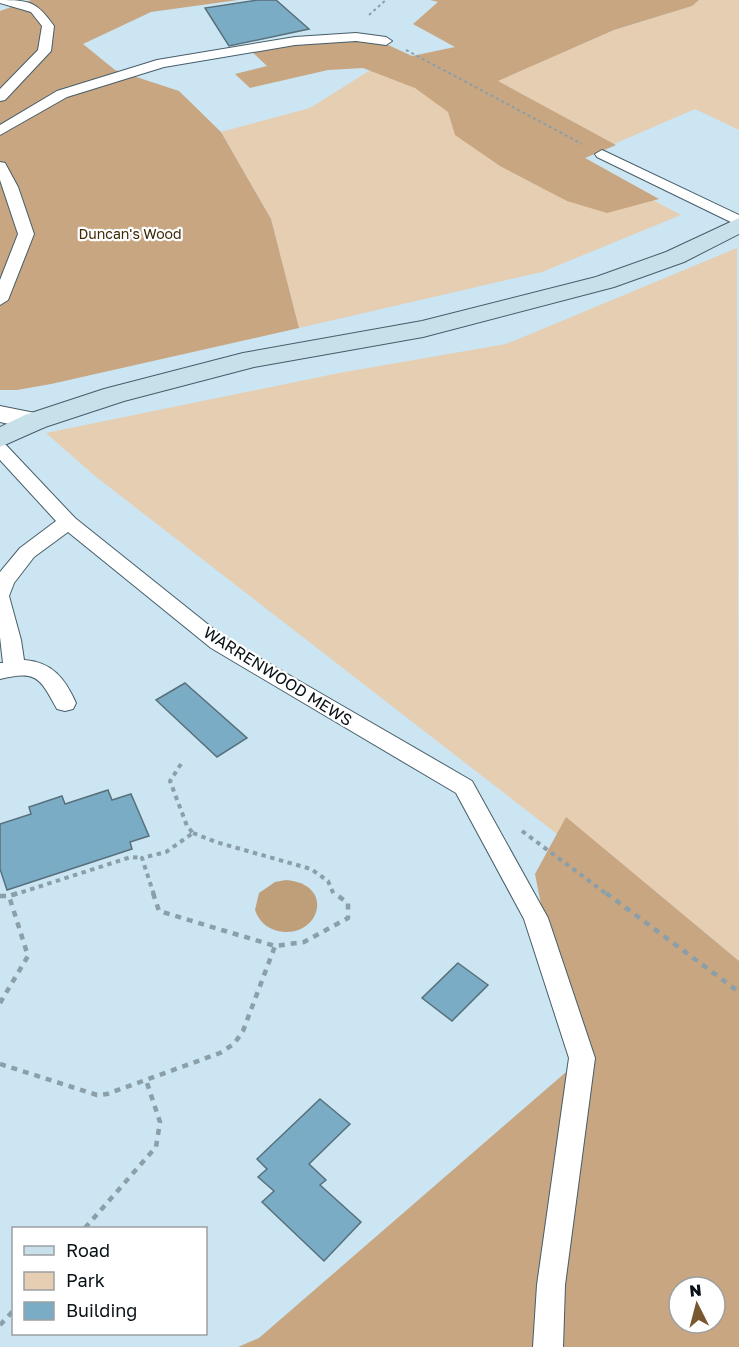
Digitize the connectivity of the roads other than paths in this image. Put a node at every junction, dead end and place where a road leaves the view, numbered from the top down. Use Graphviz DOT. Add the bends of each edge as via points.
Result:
graph roads {
  1 [pos="3,0"];
  2 [pos="386,40"];
  3 [pos="0,97"];
  4 [pos="0,130"];
  5 [pos="602,154"];
  6 [pos="0,166"];
  7 [pos="5,186"];
  8 [pos="738,225"];
  9 [pos="0,300"];
  10 [pos="0,414"];
  11 [pos="35,421"];
  12 [pos="0,438"];
  13 [pos="0,449"];
  14 [pos="68,522"];
  15 [pos="0,596"];
  16 [pos="7,669"];
  17 [pos="65,703"];
  18 [pos="548,1347"];
  1 -- 3 [label="lane" via="35,9 48,26 44,51"];
  2 -- 4 [label="lane" via="357,37 295,41 162,63 62,94"];
  5 -- 8 [label="lane"];
  6 -- 7 [label="lane"];
  7 -- 9 [label="lane" via="26,234"];
  8 -- 11 [label="main road" via="675,257 605,282 423,329 252,359 114,395"];
  10 -- 11 [label="street"];
  11 -- 12 [label="main road"];
  13 -- 14 [label="lane, WARRENWOOD MEWS"];
  14 -- 15 [label="lane" via="10,571"];
  14 -- 18 [label="lane, WARRENWOOD MEWS" via="218,643 464,787 537,918 582,1058 551,1285"];
  15 -- 16 [label="lane" via="11,640"];
  16 -- 17 [label="lane" via="38,669 55,680"];
}
